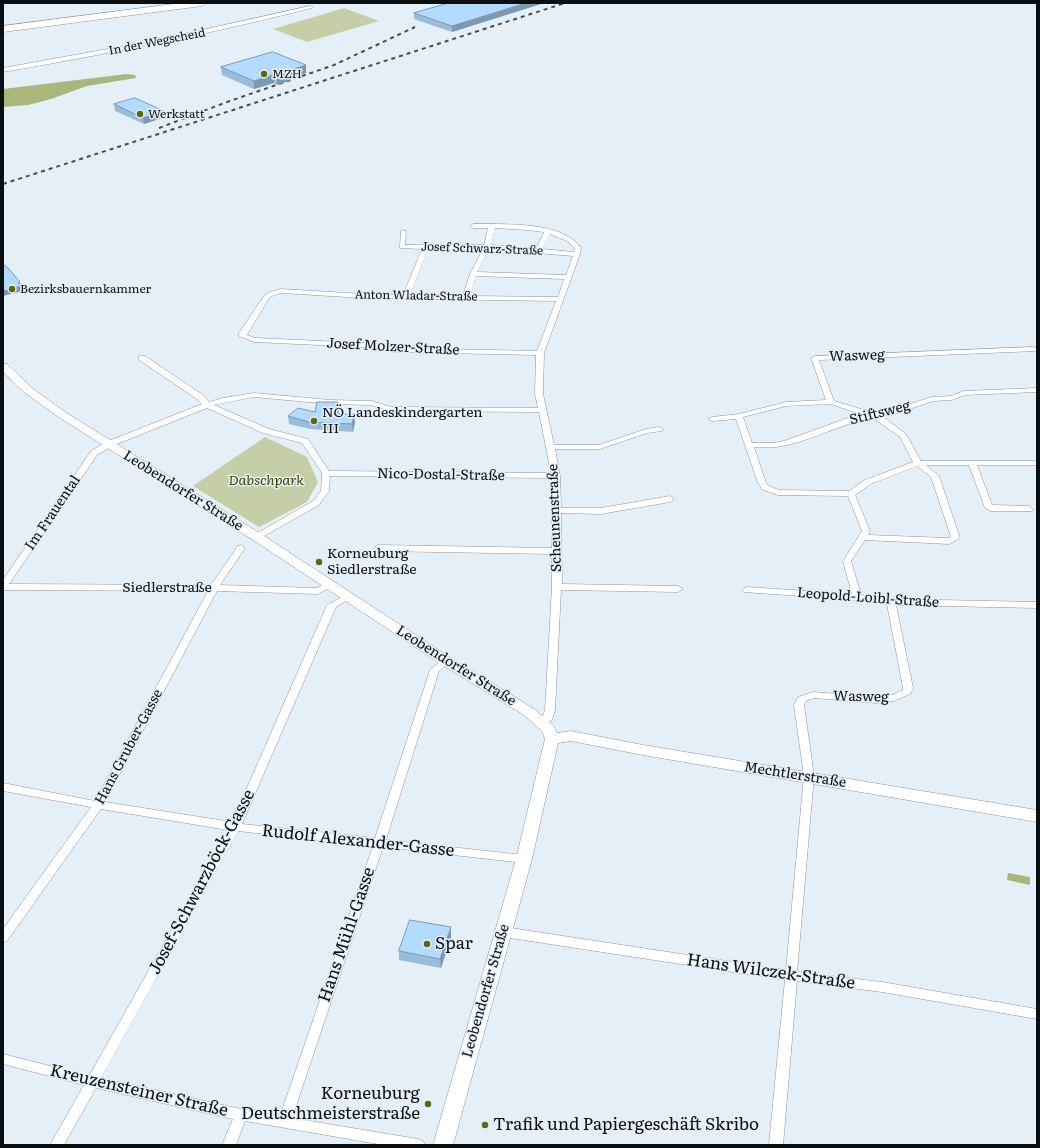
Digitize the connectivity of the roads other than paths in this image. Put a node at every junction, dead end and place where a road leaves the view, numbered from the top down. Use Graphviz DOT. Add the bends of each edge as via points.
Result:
graph roads {
  1 [pos="175,3"];
  2 [pos="202,3"];
  3 [pos="310,7"];
  4 [pos="3,25"];
  5 [pos="3,29"];
  6 [pos="3,70"];
  7 [pos="473,226"];
  8 [pos="492,227"];
  9 [pos="403,231"];
  10 [pos="548,231"];
  11 [pos="426,246"];
  12 [pos="487,247"];
  13 [pos="538,251"];
  14 [pos="578,251"];
  15 [pos="473,274"];
  16 [pos="568,277"];
  17 [pos="406,296"];
  18 [pos="466,298"];
  19 [pos="560,299"];
  20 [pos="246,338"];
  21 [pos="1036,350"];
  22 [pos="540,353"];
  23 [pos="142,358"];
  24 [pos="3,366"];
  25 [pos="1037,390"];
  26 [pos="831,402"];
  27 [pos="207,405"];
  28 [pos="543,410"];
  29 [pos="739,416"];
  30 [pos="876,416"];
  31 [pos="712,419"];
  32 [pos="659,429"];
  33 [pos="109,444"];
  34 [pos="749,445"];
  35 [pos="552,447"];
  36 [pos="918,463"];
  37 [pos="972,463"];
  38 [pos="1037,463"];
  39 [pos="326,473"];
  40 [pos="556,476"];
  41 [pos="851,494"];
  42 [pos="670,499"];
  43 [pos="1029,509"];
  44 [pos="556,510"];
  45 [pos="257,537"];
  46 [pos="862,537"];
  47 [pos="241,548"];
  48 [pos="378,548"];
  49 [pos="557,552"];
  50 [pos="329,586"];
  51 [pos="3,587"];
  52 [pos="557,587"];
  53 [pos="214,588"];
  54 [pos="678,589"];
  55 [pos="747,590"];
  56 [pos="347,597"];
  57 [pos="857,597"];
  58 [pos="891,602"];
  59 [pos="1037,605"];
  60 [pos="446,661"];
  61 [pos="541,722"];
  62 [pos="552,739"];
  63 [pos="809,776"];
  64 [pos="3,787"];
  65 [pos="98,805"];
  66 [pos="1037,816"];
  67 [pos="235,827"];
  68 [pos="379,844"];
  69 [pos="524,859"];
  70 [pos="504,932"];
  71 [pos="3,938"];
  72 [pos="792,976"];
  73 [pos="1037,1014"];
  74 [pos="3,1058"];
  75 [pos="93,1082"];
  76 [pos="241,1115"];
  77 [pos="284,1122"];
  78 [pos="57,1145"];
  79 [pos="229,1145"];
  80 [pos="418,1145"];
  81 [pos="443,1145"];
  82 [pos="776,1145"];
  1 -- 4 [label="highway"];
  2 -- 5 [label="highway"];
  3 -- 6 [label="street, In der Wegscheid" via="146,45"];
  7 -- 8 [label="street"];
  8 -- 10 [label="street"];
  8 -- 12 [label="street"];
  9 -- 11 [label="street, Josef Schwarz-Straße" via="402,247"];
  10 -- 13 [label="street"];
  10 -- 14 [label="street" via="569,238"];
  11 -- 12 [label="street, Josef Schwarz-Straße"];
  11 -- 17 [label="street"];
  12 -- 13 [label="street, Josef Schwarz-Straße"];
  12 -- 15 [label="street"];
  13 -- 14 [label="street, Josef Schwarz-Straße"];
  14 -- 16 [label="street, Scheunenstraße"];
  15 -- 16 [label="street"];
  15 -- 18 [label="street"];
  16 -- 19 [label="street, Scheunenstraße"];
  17 -- 18 [label="street, Anton Wladar-Straße"];
  17 -- 20 [label="street, Anton Wladar-Straße" via="292,291 272,293 266,297 243,333"];
  18 -- 19 [label="street, Anton Wladar-Straße"];
  19 -- 22 [label="street, Scheunenstraße"];
  20 -- 22 [label="street, Josef Molzer-Straße" via="387,346 394,350"];
  21 -- 26 [label="street, Wasweg" via="815,358"];
  22 -- 28 [label="street, Scheunenstraße" via="539,394"];
  23 -- 27 [label="street" via="200,397"];
  24 -- 33 [label="main road, Leobendorfer Straße" via="43,402"];
  25 -- 30 [label="street, Stiftsweg" via="964,393 952,398 932,399"];
  26 -- 29 [label="street" via="775,406"];
  26 -- 30 [label="street"];
  27 -- 28 [label="street, Im Frauental" via="254,395 372,403 390,409"];
  27 -- 33 [label="street, Im Frauental"];
  27 -- 39 [label="street" via="266,431 305,441"];
  28 -- 35 [label="street, Scheunenstraße"];
  29 -- 31 [label="street"];
  29 -- 34 [label="street"];
  30 -- 34 [label="street, Stiftsweg" via="856,418 789,442"];
  30 -- 36 [label="street" via="903,436"];
  32 -- 35 [label="street" via="600,447"];
  33 -- 45 [label="main road, Leobendorfer Straße"];
  33 -- 51 [label="street, Im Frauental" via="92,455"];
  34 -- 41 [label="street" via="766,488 778,492"];
  35 -- 40 [label="street, Scheunenstraße"];
  36 -- 37 [label="street"];
  36 -- 41 [label="street" via="868,482"];
  36 -- 46 [label="street" via="935,476 955,539 949,541"];
  37 -- 38 [label="street"];
  37 -- 43 [label="street" via="988,506 995,510"];
  39 -- 40 [label="street, Nico-Dostal-Straße"];
  39 -- 45 [label="street" via="325,491 316,503"];
  40 -- 44 [label="street, Scheunenstraße"];
  41 -- 46 [label="street" via="866,531"];
  42 -- 44 [label="street" via="601,512"];
  44 -- 49 [label="street, Scheunenstraße"];
  45 -- 50 [label="main road, Leobendorfer Straße"];
  46 -- 57 [label="street" via="847,560"];
  47 -- 53 [label="street, Hans Gruber-Gasse"];
  48 -- 49 [label="street"];
  49 -- 52 [label="street, Scheunenstraße"];
  50 -- 53 [label="street, Siedlerstraße" via="318,591"];
  50 -- 56 [label="main road, Leobendorfer Straße"];
  51 -- 53 [label="street, Siedlerstraße"];
  52 -- 54 [label="street"];
  52 -- 61 [label="street, Scheunenstraße" via="550,710 548,718"];
  53 -- 65 [label="street, Hans Gruber-Gasse"];
  55 -- 57 [label="street, Leopold-Loibl-Straße"];
  56 -- 60 [label="main road, Leobendorfer Straße"];
  56 -- 67 [label="street, Josef-Schwarzböck-Gasse" via="332,605"];
  57 -- 58 [label="street, Leopold-Loibl-Straße"];
  58 -- 59 [label="street, Leopold-Loibl-Straße"];
  58 -- 63 [label="street, Wasweg" via="908,690 899,696 885,699 812,695 802,699 799,709"];
  60 -- 61 [label="main road, Leobendorfer Straße"];
  60 -- 68 [label="street, Hans Mühl-Gasse" via="435,670"];
  61 -- 62 [label="main road, Leobendorfer Straße" via="548,729"];
  62 -- 63 [label="main road, Mechtlerstraße" via="571,736"];
  62 -- 69 [label="main road, Leobendorfer Straße"];
  63 -- 66 [label="main road, Mechtlerstraße"];
  63 -- 72 [label="street"];
  64 -- 65 [label="street, Rudolf Alexander-Gasse"];
  65 -- 67 [label="street, Rudolf Alexander-Gasse"];
  65 -- 71 [label="street, Hans Gruber-Gasse"];
  67 -- 68 [label="street, Rudolf Alexander-Gasse"];
  67 -- 75 [label="street, Josef-Schwarzböck-Gasse"];
  68 -- 69 [label="street, Rudolf Alexander-Gasse"];
  68 -- 77 [label="street, Hans Mühl-Gasse"];
  69 -- 70 [label="main road, Leobendorfer Straße"];
  70 -- 72 [label="street, Hans Wilczek-Straße"];
  70 -- 81 [label="main road, Leobendorfer Straße"];
  72 -- 73 [label="street, Hans Wilczek-Straße" via="882,987"];
  72 -- 82 [label="street"];
  74 -- 75 [label="street, Kreuzensteiner Straße"];
  75 -- 76 [label="street, Kreuzensteiner Straße"];
  75 -- 78 [label="street, Josef-Schwarzböck-Gasse"];
  76 -- 77 [label="street, Kreuzensteiner Straße"];
  76 -- 79 [label="street"];
  77 -- 80 [label="street, Kreuzensteiner Straße"];
}
